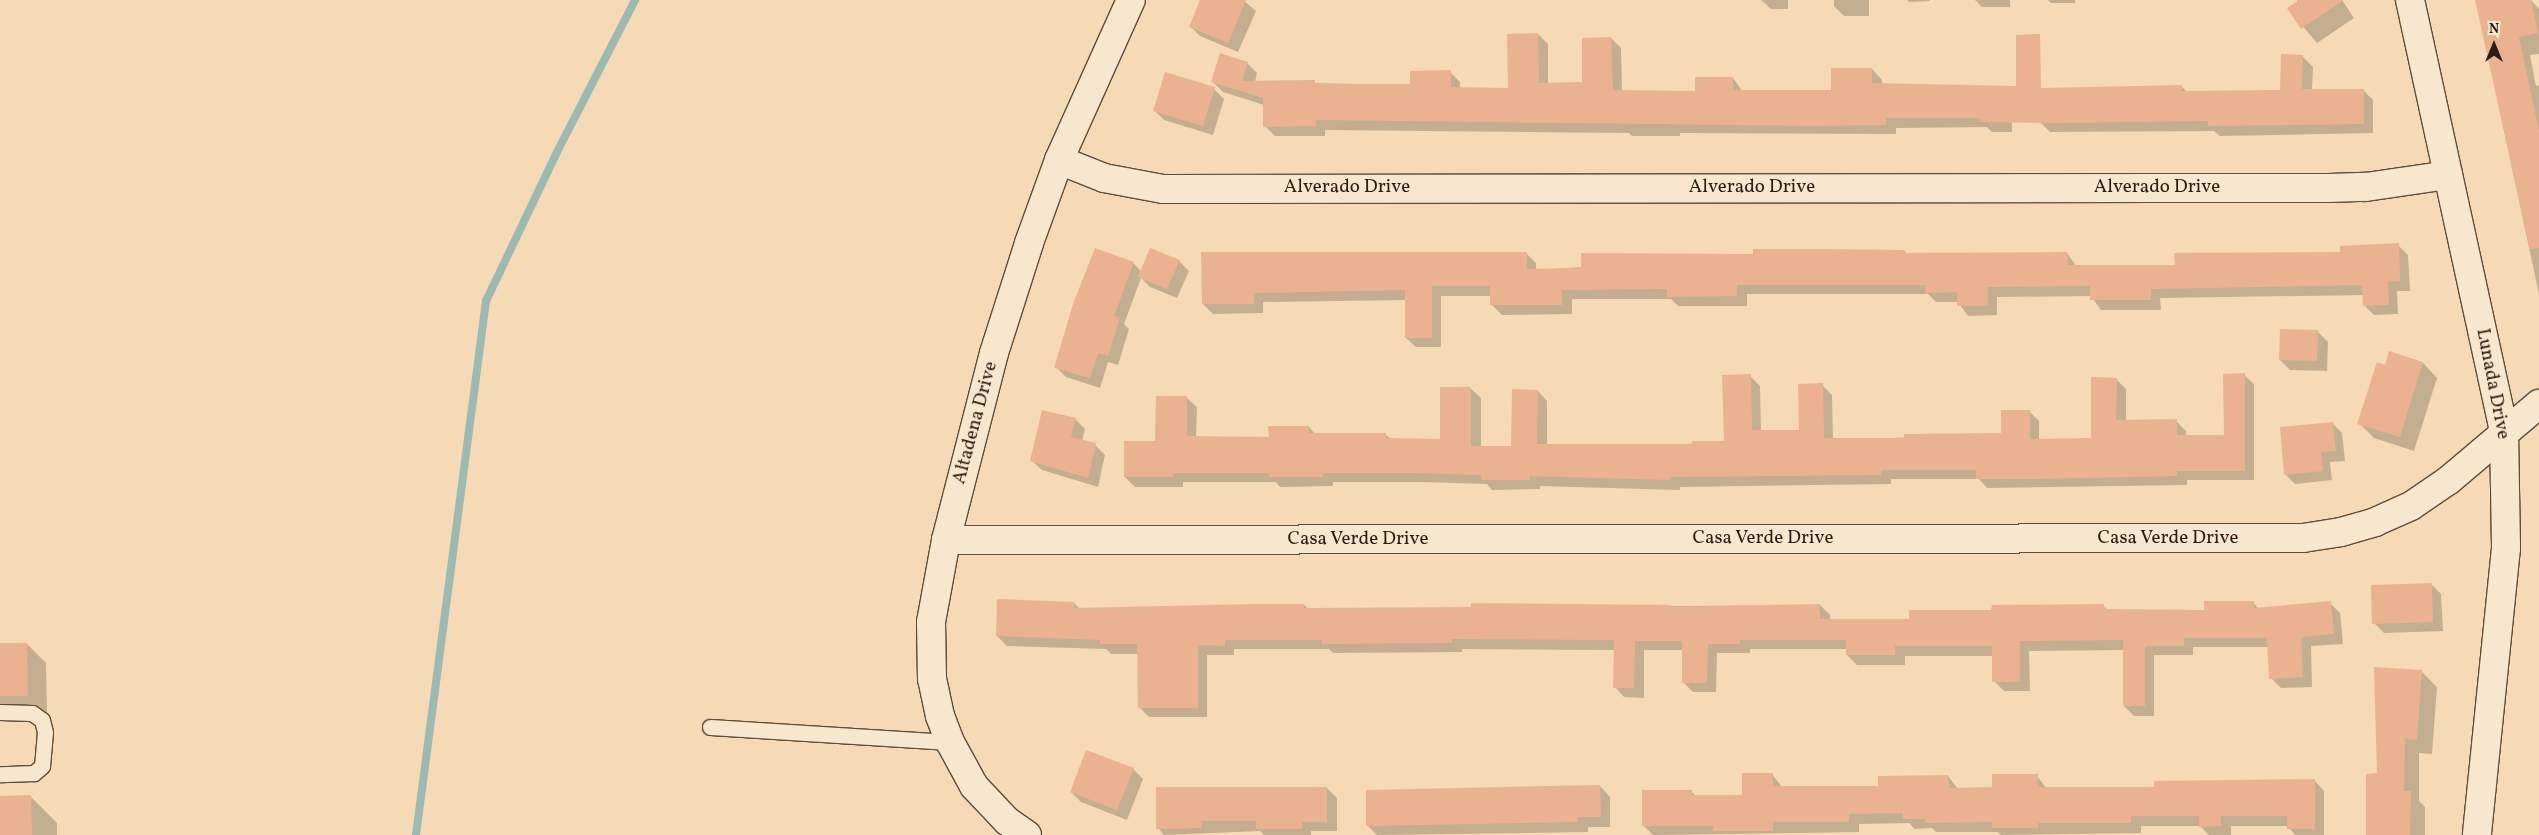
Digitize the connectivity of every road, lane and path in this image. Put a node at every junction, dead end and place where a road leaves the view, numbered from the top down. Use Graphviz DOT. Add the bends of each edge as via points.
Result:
graph roads {
  1 [pos="1130,0"];
  2 [pos="2410,0"];
  3 [pos="1059,160"];
  4 [pos="2448,175"];
  5 [pos="2539,404"];
  6 [pos="2504,431"];
  7 [pos="946,540"];
  8 [pos="0,712"];
  9 [pos="710,727"];
  10 [pos="950,742"];
  11 [pos="0,774"];
  12 [pos="1027,835"];
  13 [pos="2477,835"];
  1 -- 3 [label="street, Altadena Drive"];
  2 -- 4 [label="street, Lunada Drive"];
  3 -- 4 [label="street, Alverado Drive" via="1104,178 1163,188 2329,188 2366,187"];
  3 -- 7 [label="street, Altadena Drive" via="994,354"];
  4 -- 6 [label="street, Lunada Drive"];
  5 -- 6 [label="street, Casa Verde Drive"];
  6 -- 7 [label="street, Casa Verde Drive" via="2449,480 2411,506 2375,522 2303,538"];
  6 -- 13 [label="street, Lunada Drive" via="2506,548"];
  7 -- 10 [label="street, Altadena Drive" via="936,586 929,654 940,716"];
  8 -- 11 [label="lane" via="32,713 42,720 45,732 42,766 34,773"];
  9 -- 10 [label="lane"];
  10 -- 12 [label="street, Altadena Drive" via="974,786 1007,821"];
}
